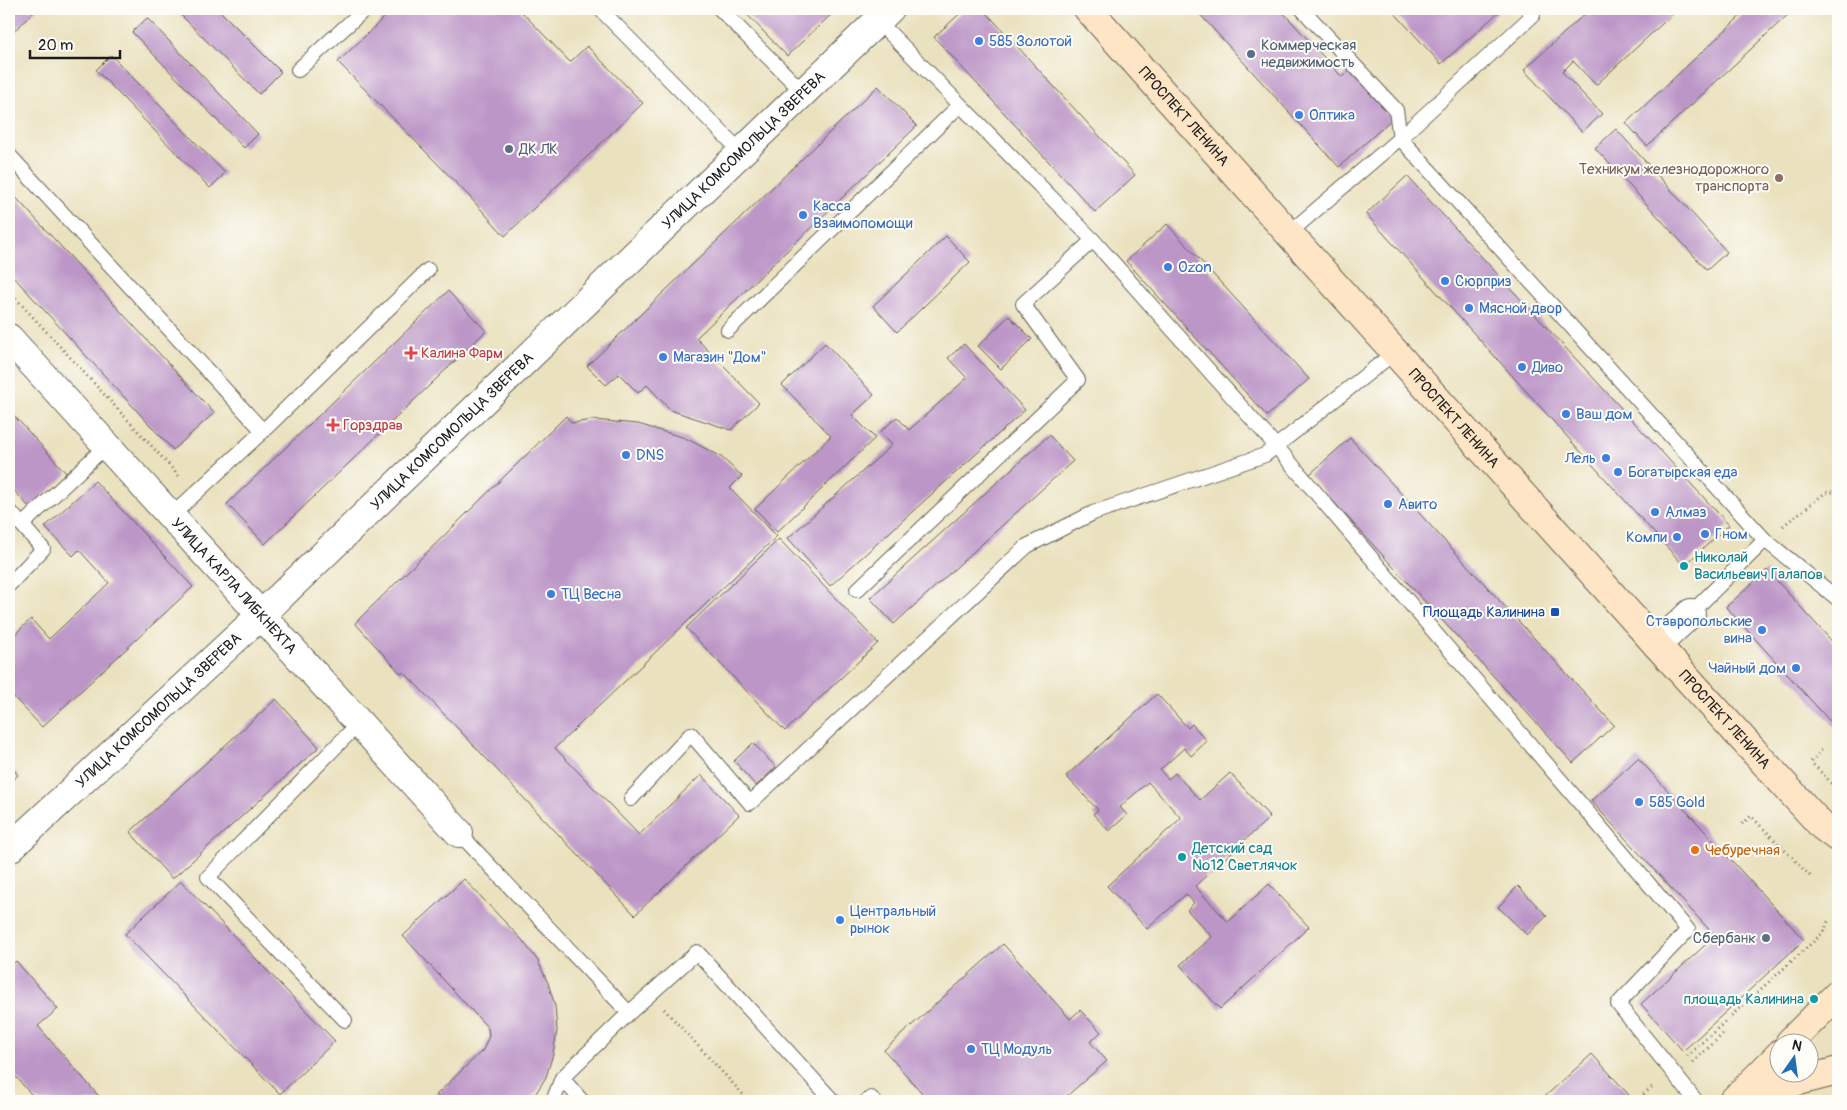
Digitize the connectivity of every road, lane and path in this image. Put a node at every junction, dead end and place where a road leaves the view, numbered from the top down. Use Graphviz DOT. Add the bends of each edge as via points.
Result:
graph roads {
  1 [pos="365,9"];
  2 [pos="600,9"];
  3 [pos="720,9"];
  4 [pos="1088,9"];
  5 [pos="1302,9"];
  6 [pos="1528,9"];
  7 [pos="884,15"];
  8 [pos="298,70"];
  9 [pos="803,92"];
  10 [pos="960,105"];
  11 [pos="1400,138"];
  12 [pos="741,152"];
  13 [pos="9,155"];
  14 [pos="1289,234"];
  15 [pos="1093,240"];
  16 [pos="428,270"];
  17 [pos="9,291"];
  18 [pos="728,330"];
  19 [pos="9,338"];
  20 [pos="1395,352"];
  21 [pos="263,431"];
  22 [pos="106,446"];
  23 [pos="1276,446"];
  24 [pos="1838,491"];
  25 [pos="195,494"];
  26 [pos="9,510"];
  27 [pos="171,516"];
  28 [pos="22,525"];
  29 [pos="1765,540"];
  30 [pos="9,585"];
  31 [pos="857,590"];
  32 [pos="1838,599"];
  33 [pos="1691,613"];
  34 [pos="260,615"];
  35 [pos="1657,645"];
  36 [pos="359,723"];
  37 [pos="1822,750"];
  38 [pos="1838,790"];
  39 [pos="631,798"];
  40 [pos="1742,824"];
  41 [pos="1830,832"];
  42 [pos="459,833"];
  43 [pos="9,849"];
  44 [pos="1838,857"];
  45 [pos="1810,876"];
  46 [pos="1828,921"];
  47 [pos="650,994"];
  48 [pos="1838,994"];
  49 [pos="629,1014"];
  50 [pos="345,1020"];
  51 [pos="1800,1032"];
  52 [pos="1770,1064"];
  53 [pos="1671,1070"];
  54 [pos="1838,1071"];
  55 [pos="562,1078"];
  56 [pos="553,1101"];
  57 [pos="582,1101"];
  58 [pos="749,1101"];
  59 [pos="833,1101"];
  60 [pos="867,1101"];
  61 [pos="874,1101"];
  62 [pos="1636,1101"];
  63 [pos="1696,1101"];
  64 [pos="1733,1101"];
  65 [pos="1743,1101"];
  1 -- 8 [label="lane"];
  2 -- 12 [label="lane"];
  3 -- 9 [label="lane"];
  4 -- 14 [label="main road, ПРОСПЕКТ ЛЕНИНА"];
  5 -- 11 [label="lane" via="1396,110"];
  6 -- 11 [label="lane" via="1533,15"];
  7 -- 9 [label="street, УЛИЦА КОМСОМОЛЬЦА ЗВЕРЕВА"];
  7 -- 10 [label="lane"];
  9 -- 12 [label="street, УЛИЦА КОМСОМОЛЬЦА ЗВЕРЕВА"];
  10 -- 15 [label="lane"];
  10 -- 18 [label="lane"];
  11 -- 14 [label="lane"];
  11 -- 29 [label="lane"];
  12 -- 34 [label="street, УЛИЦА КОМСОМОЛЬЦА ЗВЕРЕВА"];
  13 -- 21 [label="lane"];
  14 -- 20 [label="main road, ПРОСПЕКТ ЛЕНИНА"];
  15 -- 23 [label="lane"];
  15 -- 31 [label="lane" via="1023,304 1078,380"];
  16 -- 21 [label="lane"];
  17 -- 25 [label="path"];
  19 -- 22 [label="street, УЛИЦА КАРЛА ЛИБКНЕХТА"];
  20 -- 23 [label="lane"];
  20 -- 35 [label="main road, ПРОСПЕКТ ЛЕНИНА"];
  21 -- 25 [label="lane"];
  22 -- 27 [label="street, УЛИЦА КАРЛА ЛИБКНЕХТА"];
  22 -- 28 [label="lane"];
  23 -- 39 [label="lane" via="1265,455 1093,513 1027,546 750,803 691,734"];
  23 -- 53 [label="lane" via="1688,930 1618,1004"];
  24 -- 29 [label="path" via="1825,493"];
  25 -- 27 [label="lane"];
  26 -- 28 [label="lane"];
  27 -- 34 [label="street, УЛИЦА КАРЛА ЛИБКНЕХТА"];
  28 -- 30 [label="lane" via="43,549"];
  29 -- 32 [label="lane"];
  29 -- 33 [label="lane"];
  33 -- 35 [label="street"];
  34 -- 36 [label="street, УЛИЦА КАРЛА ЛИБКНЕХТА"];
  34 -- 43 [label="street, УЛИЦА КОМСОМОЛЬЦА ЗВЕРЕВА"];
  35 -- 41 [label="main road, ПРОСПЕКТ ЛЕНИНА"];
  36 -- 42 [label="street, УЛИЦА КАРЛА ЛИБКНЕХТА"];
  36 -- 50 [label="lane" via="208,876"];
  37 -- 38 [label="path" via="1811,762"];
  40 -- 45 [label="path" via="1751,816"];
  41 -- 44 [label="main road, ПРОСПЕКТ ЛЕНИНА"];
  42 -- 49 [label="lane"];
  46 -- 53 [label="path" via="1824,932"];
  47 -- 49 [label="lane"];
  47 -- 58 [label="path"];
  47 -- 59 [label="lane" via="697,952"];
  48 -- 51 [label="main road"];
  49 -- 55 [label="lane"];
  52 -- 64 [label="main road"];
  53 -- 62 [label="path"];
  53 -- 63 [label="lane"];
  54 -- 65 [label="main road" via="1791,1083"];
  55 -- 56 [label="lane"];
  55 -- 57 [label="lane"];
  60 -- 61 [label="lane" via="871,1098"];
}
